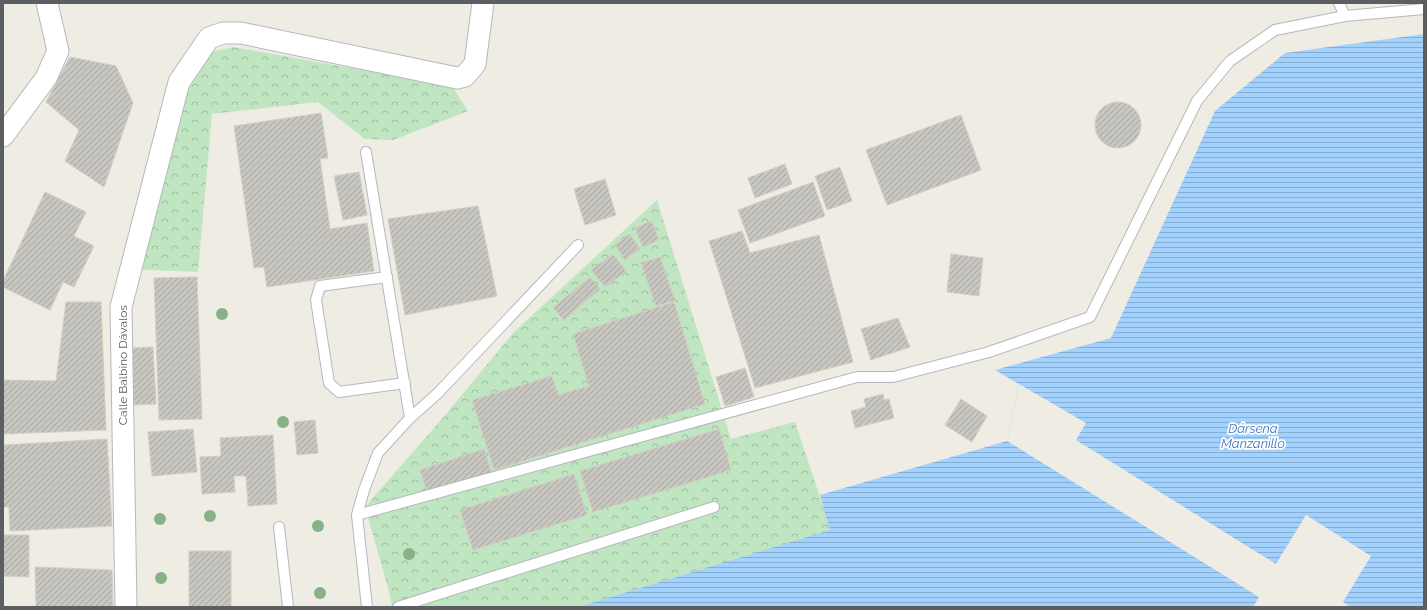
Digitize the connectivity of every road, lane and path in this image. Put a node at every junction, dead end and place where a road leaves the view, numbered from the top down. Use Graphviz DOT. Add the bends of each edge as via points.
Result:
graph roads {
  1 [pos="47,3"];
  2 [pos="483,3"];
  3 [pos="1339,3"];
  4 [pos="1424,8"];
  5 [pos="1345,16"];
  6 [pos="3,136"];
  7 [pos="366,152"];
  8 [pos="578,245"];
  9 [pos="387,277"];
  10 [pos="405,383"];
  11 [pos="410,418"];
  12 [pos="714,507"];
  13 [pos="356,515"];
  14 [pos="279,528"];
  15 [pos="126,607"];
  16 [pos="288,607"];
  17 [pos="368,607"];
  18 [pos="398,607"];
  1 -- 6 [label="street" via="58,51 46,78"];
  2 -- 15 [label="street, Calle Balbino Dávalos" via="475,64 465,76 457,78 241,33 223,33 209,38 179,82 121,307"];
  3 -- 5 [label="lane"];
  4 -- 5 [label="lane"];
  5 -- 13 [label="lane" via="1275,30 1230,61 1197,101 1090,318 989,352 893,377 857,377"];
  7 -- 9 [label="lane"];
  8 -- 11 [label="lane" via="437,394"];
  9 -- 10 [label="lane"];
  9 -- 10 [label="lane" via="320,286 316,300 329,382 340,392"];
  10 -- 11 [label="lane"];
  11 -- 13 [label="lane" via="378,453"];
  12 -- 18 [label="lane"];
  13 -- 17 [label="lane"];
  14 -- 16 [label="lane"];
}
